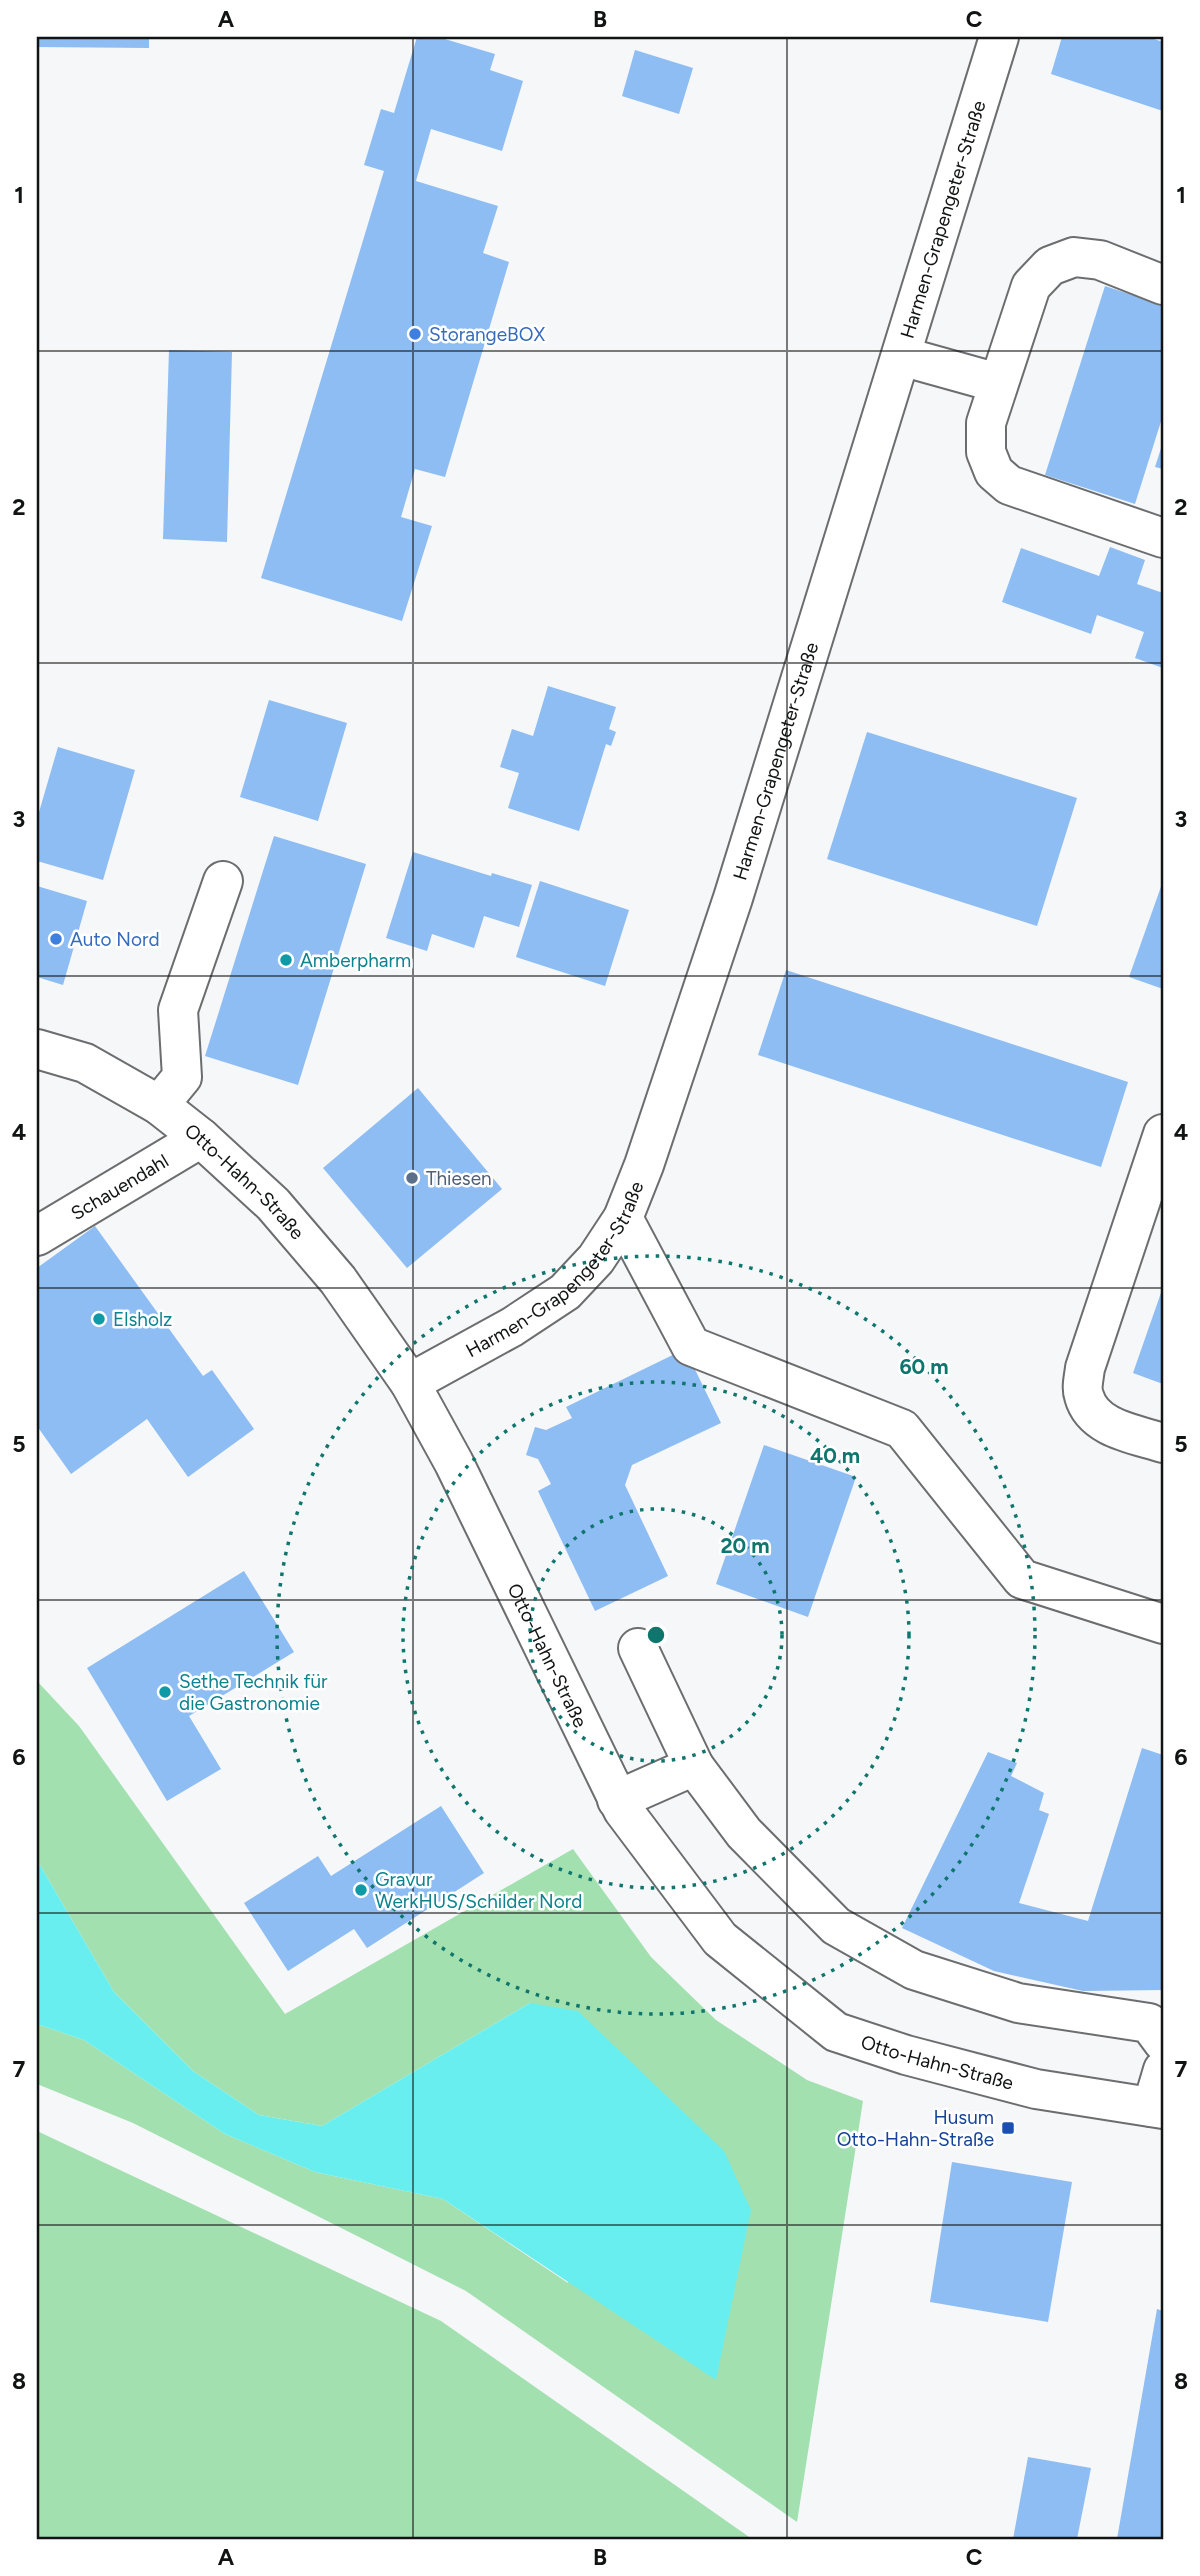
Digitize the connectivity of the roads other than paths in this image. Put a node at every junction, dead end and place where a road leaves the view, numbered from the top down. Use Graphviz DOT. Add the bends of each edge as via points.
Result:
graph roads {
  1 [pos="999,37"];
  2 [pos="1163,285"];
  3 [pos="901,356"];
  4 [pos="998,383"];
  5 [pos="1163,538"];
  6 [pos="223,881"];
  7 [pos="37,1049"];
  8 [pos="159,1105"];
  9 [pos="1163,1134"];
  10 [pos="201,1138"];
  11 [pos="623,1218"];
  12 [pos="37,1236"];
  13 [pos="410,1384"];
  14 [pos="1163,1443"];
  15 [pos="1163,1624"];
  16 [pos="638,1648"];
  17 [pos="694,1766"];
  18 [pos="617,1800"];
  19 [pos="1163,2042"];
  20 [pos="1163,2070"];
  21 [pos="1158,2108"];
  1 -- 3 [label="street, Harmen-Grapengeter-Straße"];
  2 -- 4 [label="street" via="1100,260 1074,257 1050,266 1031,286"];
  3 -- 4 [label="street"];
  3 -- 11 [label="street, Harmen-Grapengeter-Straße" via="733,898"];
  4 -- 5 [label="street" via="986,424 986,452 994,472 1009,485"];
  6 -- 8 [label="street" via="178,1010 182,1077"];
  7 -- 8 [label="street, Otto-Hahn-Straße" via="85,1063"];
  8 -- 10 [label="street, Otto-Hahn-Straße"];
  9 -- 14 [label="street" via="1085,1368 1083,1394 1091,1412 1105,1424"];
  10 -- 12 [label="street, Schauendahl"];
  10 -- 13 [label="street, Otto-Hahn-Straße" via="273,1204 338,1280"];
  11 -- 13 [label="street, Harmen-Grapengeter-Straße" via="596,1259 565,1292"];
  11 -- 15 [label="street" via="691,1346 902,1429 1022,1579"];
  13 -- 18 [label="street, Otto-Hahn-Straße" via="454,1463"];
  16 -- 17 [label="street"];
  17 -- 18 [label="street"];
  17 -- 19 [label="street" via="744,1833 836,1926 914,1970 1018,2003 1149,2023"];
  18 -- 21 [label="street, Otto-Hahn-Straße" via="720,1938 836,2032 1035,2089"];
  20 -- 21 [label="street"];
}
